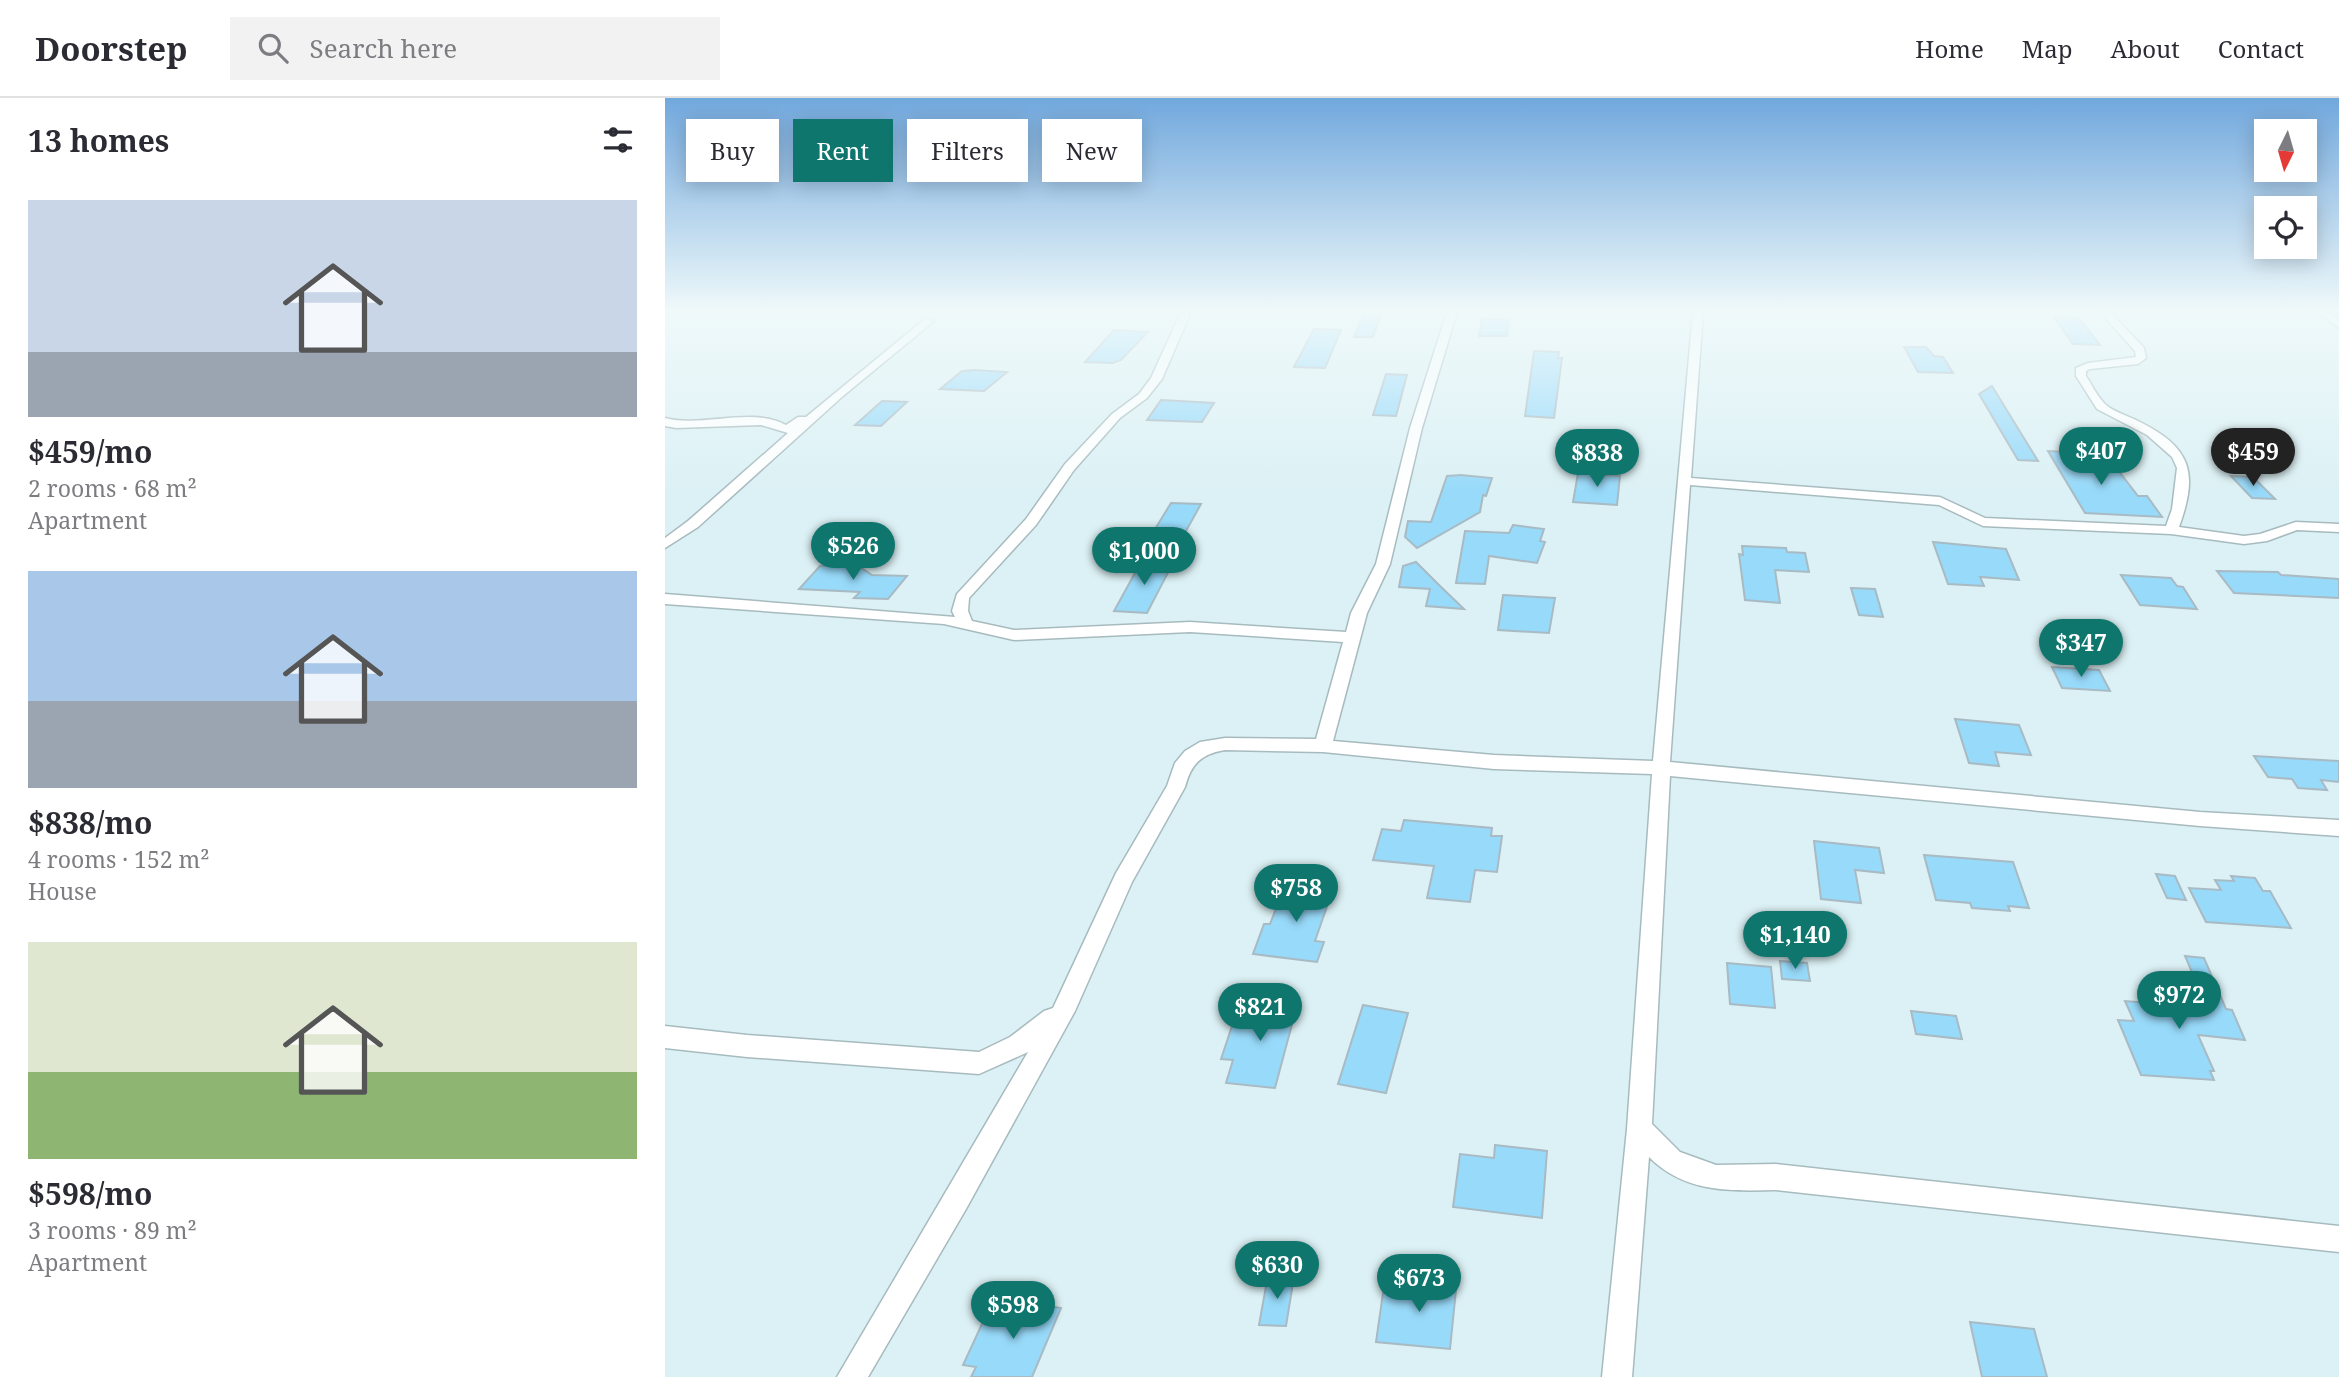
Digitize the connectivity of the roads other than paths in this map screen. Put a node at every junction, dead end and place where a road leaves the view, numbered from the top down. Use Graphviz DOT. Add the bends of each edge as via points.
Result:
graph roads {
  1 [pos="867,372"];
  2 [pos="1159,372"];
  3 [pos="1433,372"];
  4 [pos="1694,372"];
  5 [pos="2080,372"];
  6 [pos="839,394"];
  7 [pos="665,422"];
  8 [pos="1686,481"];
  9 [pos="2339,527"];
  10 [pos="2171,530"];
  11 [pos="665,544"];
  12 [pos="665,599"];
  13 [pos="967,625"];
  14 [pos="1351,638"];
  15 [pos="1323,746"];
  16 [pos="1661,768"];
  17 [pos="2339,828"];
  18 [pos="1067,1004"];
  19 [pos="665,1037"];
  20 [pos="1639,1129"];
  21 [pos="2339,1240"];
  22 [pos="852,1377"];
  23 [pos="1616,1377"];
  1 -- 6 [label="street"];
  2 -- 13 [label="street" via="1143,396 1116,416 1069,467 1031,522 961,597 960,611"];
  3 -- 14 [label="street" via="1383,564"];
  4 -- 8 [label="street"];
  5 -- 10 [label="street" via="2101,407 2151,432 2178,456 2183,468 2179,509"];
  6 -- 7 [label="street" via="786,430 757,423"];
  6 -- 11 [label="street"];
  8 -- 10 [label="street" via="1940,500 1983,522"];
  8 -- 16 [label="street"];
  9 -- 10 [label="street" via="2296,526 2244,540"];
  12 -- 13 [label="street" via="944,619"];
  13 -- 14 [label="street" via="1014,635 1190,627"];
  14 -- 15 [label="street"];
  15 -- 16 [label="street" via="1494,762"];
  15 -- 18 [label="street" via="1225,744 1191,756 1123,879"];
  16 -- 17 [label="street"];
  16 -- 20 [label="street"];
  18 -- 19 [label="street" via="1030,1039 979,1063"];
  18 -- 22 [label="street"];
  20 -- 21 [label="street" via="1671,1162 1716,1178 1776,1177"];
  20 -- 23 [label="street"];
}
